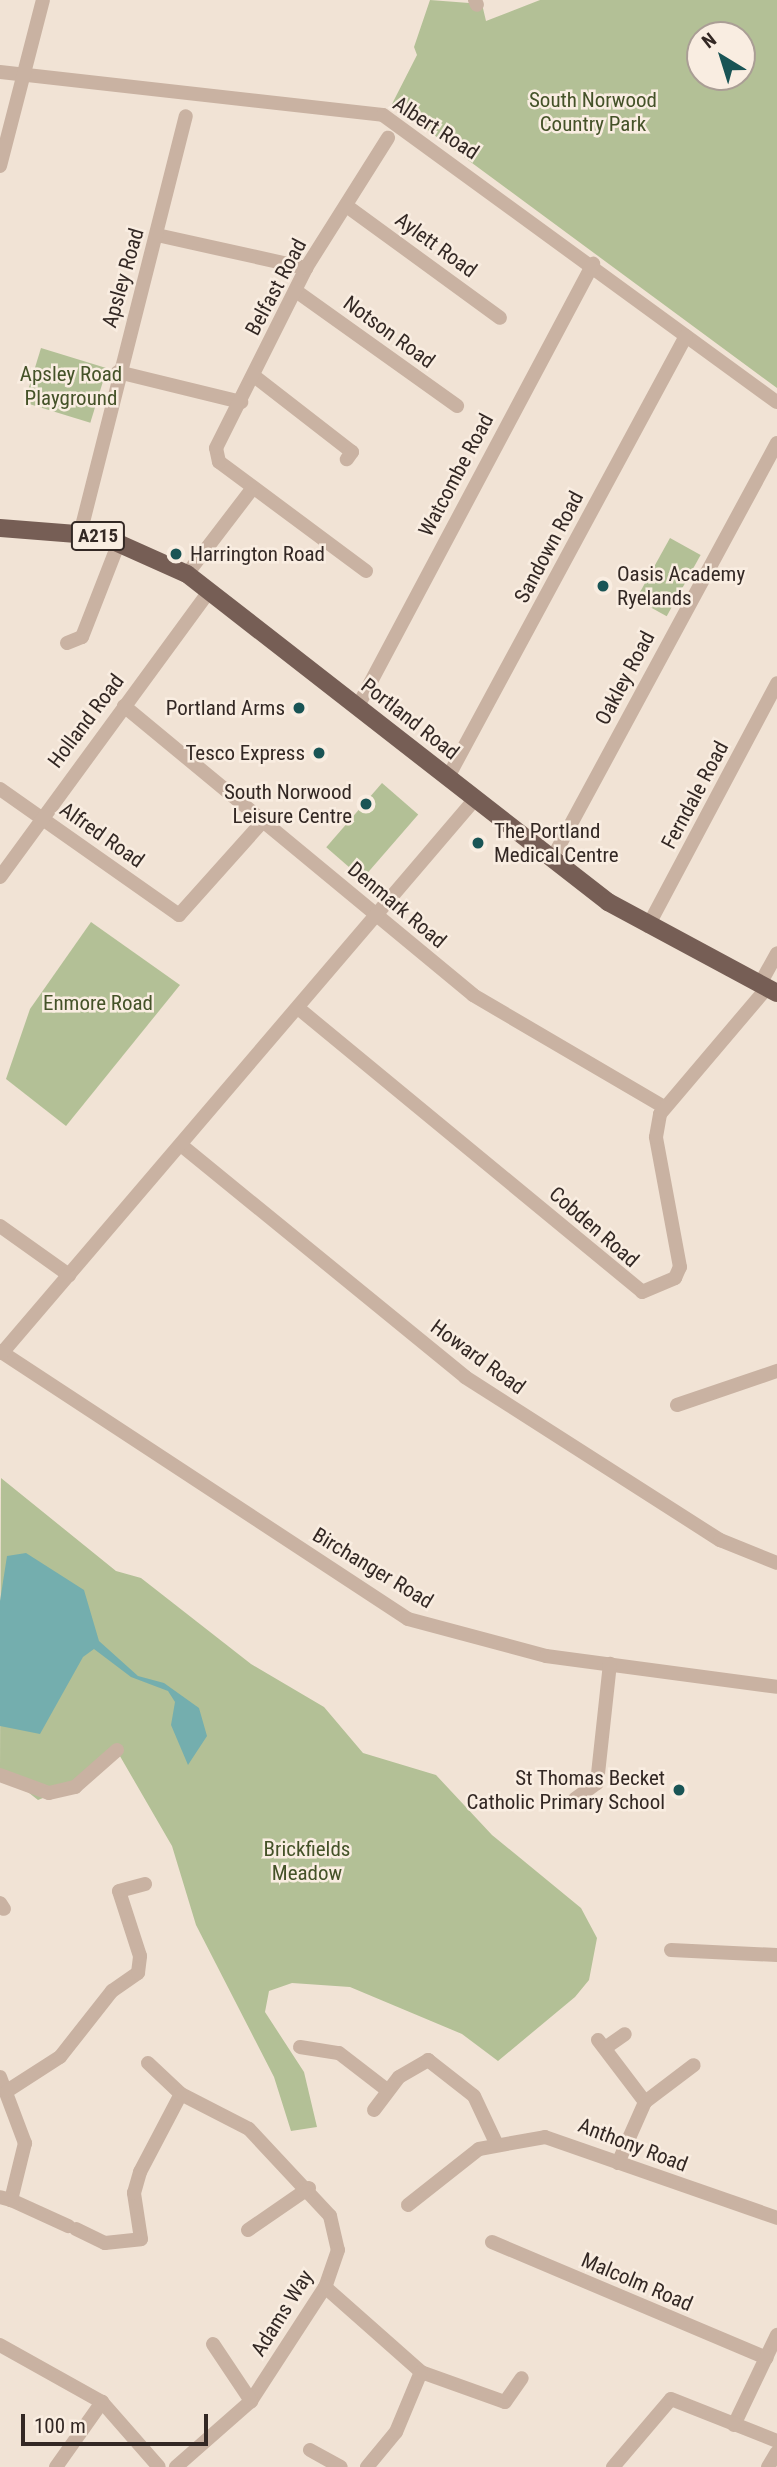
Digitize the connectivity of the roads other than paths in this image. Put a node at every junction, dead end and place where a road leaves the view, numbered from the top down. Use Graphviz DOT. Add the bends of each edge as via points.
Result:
graph roads {
  1 [pos="43,0"];
  2 [pos="0,72"];
  3 [pos="24,76"];
  4 [pos="186,116"];
  5 [pos="388,138"];
  6 [pos="0,166"];
  7 [pos="348,207"];
  8 [pos="157,235"];
  9 [pos="593,264"];
  10 [pos="306,268"];
  11 [pos="296,291"];
  12 [pos="500,317"];
  13 [pos="686,336"];
  14 [pos="118,372"];
  15 [pos="254,376"];
  16 [pos="241,402"];
  17 [pos="777,402"];
  18 [pos="457,406"];
  19 [pos="777,443"];
  20 [pos="347,459"];
  21 [pos="252,489"];
  22 [pos="0,528"];
  23 [pos="80,534"];
  24 [pos="119,542"];
  25 [pos="366,571"];
  26 [pos="187,574"];
  27 [pos="209,591"];
  28 [pos="67,643"];
  29 [pos="777,683"];
  30 [pos="361,698"];
  31 [pos="124,706"];
  32 [pos="448,777"];
  33 [pos="0,789"];
  34 [pos="475,799"];
  35 [pos="40,817"];
  36 [pos="263,821"];
  37 [pos="552,859"];
  38 [pos="0,877"];
  39 [pos="378,915"];
  40 [pos="648,926"];
  41 [pos="777,953"];
  42 [pos="768,988"];
  43 [pos="298,1008"];
  44 [pos="664,1107"];
  45 [pos="181,1145"];
  46 [pos="0,1226"];
  47 [pos="69,1275"];
  48 [pos="1,1352"];
  49 [pos="777,1370"];
  50 [pos="677,1405"];
  51 [pos="777,1563"];
  52 [pos="610,1664"];
  53 [pos="777,1687"];
  54 [pos="117,1750"];
  55 [pos="0,1775"];
  56 [pos="575,1799"];
  57 [pos="145,1884"];
  58 [pos="671,1950"];
  59 [pos="777,1955"];
  60 [pos="625,2034"];
  61 [pos="300,2048"];
  62 [pos="148,2063"];
  63 [pos="694,2065"];
  64 [pos="0,2077"];
  65 [pos="387,2090"];
  66 [pos="7,2091"];
  67 [pos="181,2094"];
  68 [pos="645,2102"];
  69 [pos="374,2110"];
  70 [pos="496,2143"];
  71 [pos="618,2163"];
  72 [pos="309,2188"];
  73 [pos="6,2198"];
  74 [pos="408,2205"];
  75 [pos="777,2218"];
  76 [pos="248,2230"];
  77 [pos="492,2242"];
  78 [pos="325,2287"];
  79 [pos="777,2335"];
  80 [pos="213,2344"];
  81 [pos="0,2345"];
  82 [pos="768,2358"];
  83 [pos="421,2372"];
  84 [pos="522,2378"];
  85 [pos="251,2401"];
  86 [pos="102,2402"];
  87 [pos="734,2425"];
  88 [pos="777,2441"];
  89 [pos="310,2449"];
  90 [pos="777,2452"];
  91 [pos="56,2467"];
  92 [pos="159,2467"];
  93 [pos="176,2467"];
  94 [pos="341,2467"];
  95 [pos="367,2467"];
  96 [pos="613,2467"];
  97 [pos="768,2467"];
  1 -- 3 [label="street"];
  2 -- 3 [label="street, Albert Road"];
  3 -- 6 [label="street"];
  3 -- 9 [label="street, Albert Road" via="383,114"];
  4 -- 8 [label="street, Apsley Road"];
  5 -- 7 [label="street, Belfast Road"];
  7 -- 10 [label="street, Belfast Road"];
  7 -- 12 [label="street, Aylett Road"];
  8 -- 10 [label="street"];
  8 -- 14 [label="street, Apsley Road"];
  9 -- 13 [label="street, Albert Road"];
  9 -- 30 [label="street, Watcombe Road"];
  10 -- 11 [label="street, Belfast Road"];
  11 -- 15 [label="street, Belfast Road"];
  11 -- 18 [label="street, Notson Road"];
  13 -- 17 [label="street, Albert Road"];
  13 -- 32 [label="street, Sandown Road"];
  14 -- 16 [label="street"];
  14 -- 23 [label="street, Apsley Road"];
  15 -- 16 [label="street, Belfast Road"];
  15 -- 20 [label="street" via="352,452"];
  16 -- 21 [label="street, Belfast Road" via="216,447 219,462"];
  19 -- 37 [label="street, Oakley Road"];
  21 -- 25 [label="street"];
  21 -- 26 [label="street"];
  22 -- 23 [label="main road, Portland Road / A215"];
  23 -- 24 [label="main road, Portland Road / A215"];
  24 -- 26 [label="main road, Portland Road / A215"];
  24 -- 28 [label="street" via="82,637"];
  26 -- 27 [label="main road, Portland Road / A215"];
  27 -- 30 [label="main road, Portland Road / A215"];
  27 -- 31 [label="street, Holland Road"];
  29 -- 40 [label="street, Ferndale Road"];
  30 -- 32 [label="main road, Portland Road / A215"];
  31 -- 35 [label="street, Holland Road"];
  31 -- 36 [label="street, Denmark Road"];
  32 -- 34 [label="main road, Portland Road / A215"];
  33 -- 35 [label="street, Alfred Road"];
  34 -- 37 [label="main road, Portland Road / A215"];
  34 -- 39 [label="street"];
  35 -- 36 [label="street, Alfred Road" via="179,915"];
  35 -- 38 [label="street, Holland Road"];
  36 -- 39 [label="street, Denmark Road"];
  37 -- 40 [label="main road, Portland Road / A215"];
  39 -- 43 [label="street"];
  39 -- 44 [label="street, Denmark Road" via="472,995"];
  40 -- 42 [label="main road, Portland Road / A215"];
  41 -- 42 [label="street, Cobden Road"];
  42 -- 44 [label="street, Cobden Road"];
  43 -- 44 [label="street, Cobden Road" via="642,1292 680,1271 656,1137"];
  43 -- 45 [label="street"];
  45 -- 47 [label="street"];
  45 -- 51 [label="street, Howard Road" via="465,1377 709,1533"];
  46 -- 47 [label="street"];
  47 -- 48 [label="street"];
  48 -- 52 [label="street, Birchanger Road" via="408,1619 535,1654"];
  49 -- 50 [label="street"];
  52 -- 53 [label="street, Birchanger Road"];
  52 -- 56 [label="street" via="597,1783"];
  54 -- 55 [label="street" via="75,1787 49,1793"];
  57 -- 66 [label="street" via="119,1891 141,1956 138,1973 112,1992 60,2057"];
  58 -- 59 [label="street"];
  60 -- 68 [label="street" via="601,2044"];
  61 -- 65 [label="street" via="339,2053"];
  62 -- 67 [label="street, Adams Way"];
  63 -- 68 [label="street"];
  64 -- 66 [label="street"];
  65 -- 69 [label="street"];
  65 -- 70 [label="street" via="419,2064 439,2063 474,2096"];
  66 -- 73 [label="street" via="25,2143"];
  67 -- 72 [label="street, Adams Way" via="233,2116"];
  67 -- 73 [label="street" via="148,2149 137,2182 141,2238 105,2243"];
  68 -- 71 [label="street"];
  70 -- 71 [label="street, Anthony Road" via="560,2140"];
  70 -- 74 [label="street, Anthony Road" via="462,2158"];
  71 -- 75 [label="street, Anthony Road"];
  72 -- 76 [label="street"];
  72 -- 78 [label="street, Adams Way" via="337,2235"];
  77 -- 82 [label="street, Malcolm Road"];
  78 -- 83 [label="street"];
  78 -- 85 [label="street, Adams Way"];
  79 -- 82 [label="street"];
  80 -- 85 [label="street"];
  81 -- 86 [label="street"];
  82 -- 87 [label="street"];
  83 -- 84 [label="street" via="505,2402"];
  83 -- 95 [label="street" via="396,2432"];
  85 -- 93 [label="street, Adams Way"];
  86 -- 91 [label="street"];
  86 -- 92 [label="street"];
  87 -- 88 [label="street"];
  87 -- 96 [label="street" via="671,2399"];
  89 -- 94 [label="street"];
  90 -- 97 [label="street"];
}
